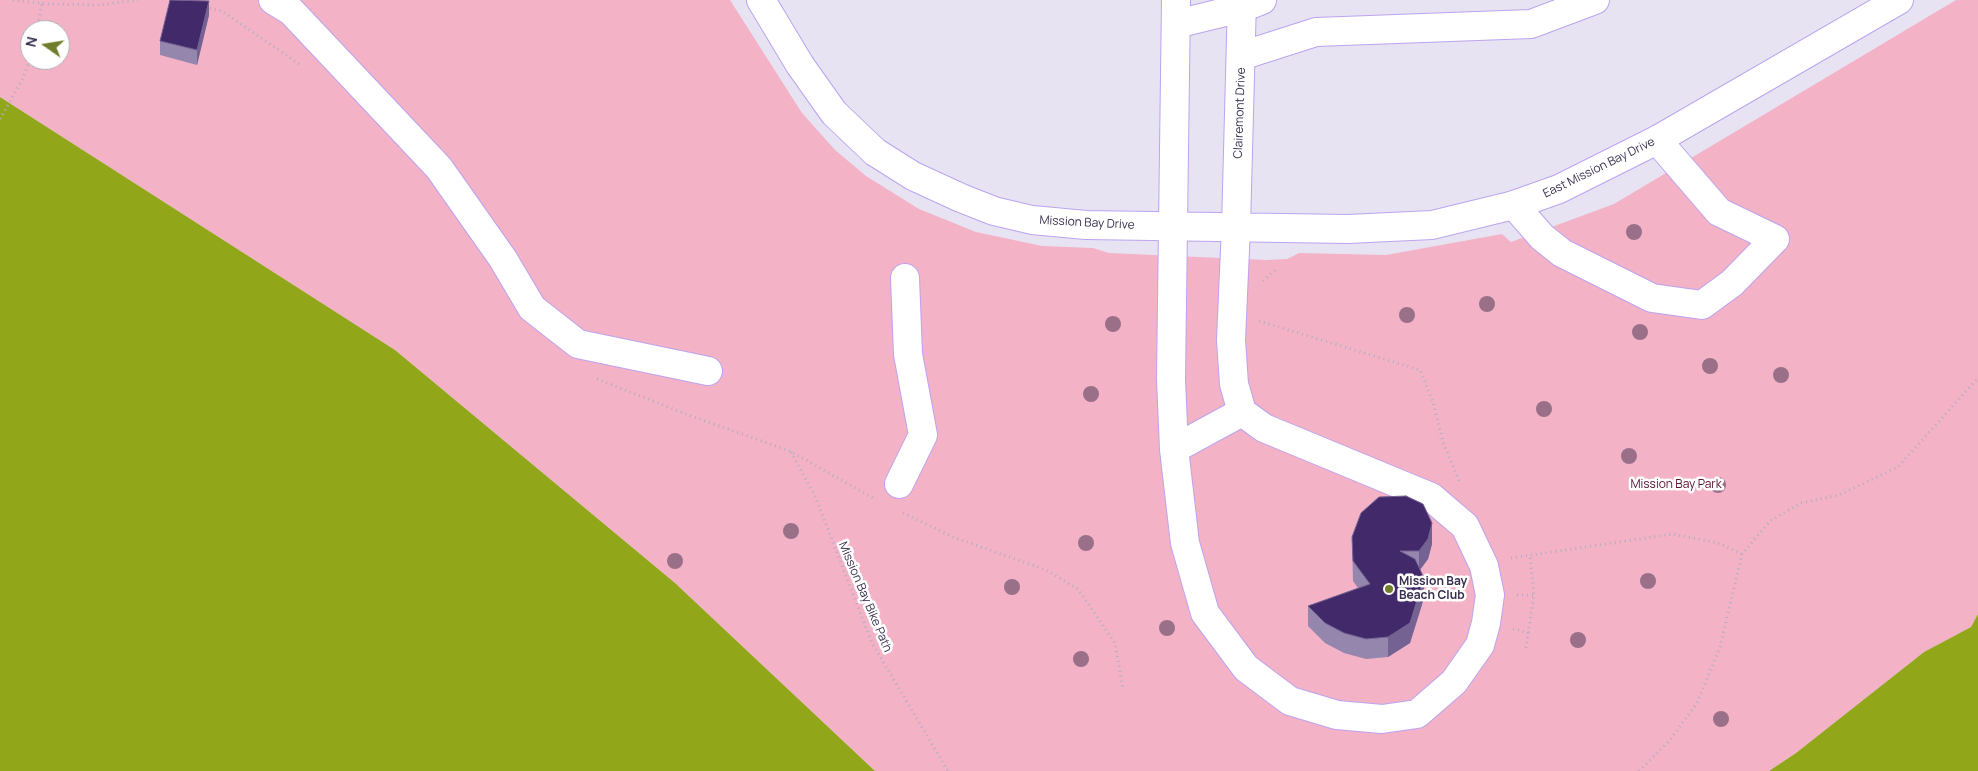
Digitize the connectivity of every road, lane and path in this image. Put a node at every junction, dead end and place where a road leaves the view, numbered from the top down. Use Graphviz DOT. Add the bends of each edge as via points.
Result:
graph roads {
  1 [pos="13,0"];
  2 [pos="138,0"];
  3 [pos="273,0"];
  4 [pos="761,0"];
  5 [pos="1595,0"];
  6 [pos="1899,0"];
  7 [pos="42,3"];
  8 [pos="1249,3"];
  9 [pos="1176,12"];
  10 [pos="39,20"];
  11 [pos="1241,56"];
  12 [pos="26,70"];
  13 [pos="0,120"];
  14 [pos="1657,140"];
  15 [pos="1514,205"];
  16 [pos="1173,226"];
  17 [pos="1236,226"];
  18 [pos="1275,270"];
  19 [pos="905,278"];
  20 [pos="1258,285"];
  21 [pos="1251,318"];
  22 [pos="708,371"];
  23 [pos="1978,378"];
  24 [pos="1242,412"];
  25 [pos="1174,449"];
  26 [pos="899,484"];
  27 [pos="1462,486"];
  28 [pos="876,499"];
  29 [pos="902,512"];
  30 [pos="1530,554"];
  31 [pos="1742,554"];
  32 [pos="1510,558"];
  33 [pos="1526,648"];
  34 [pos="1123,690"];
  35 [pos="948,771"];
  36 [pos="1640,771"];
  1 -- 7 [label="path"];
  2 -- 7 [label="path" via="99,4"];
  3 -- 22 [label="main road" via="291,11 440,168 532,308 578,344"];
  4 -- 16 [label="main road, Mission Bay Drive" via="800,65 834,113 875,152 913,176 986,208 1032,220 1086,225"];
  5 -- 11 [label="main road" via="1531,24 1316,32"];
  6 -- 14 [label="main road, East Mission Bay Drive"];
  7 -- 10 [label="path"];
  8 -- 9 [label="main road"];
  8 -- 11 [label="main road, Clairemont Drive"];
  9 -- 16 [label="main road"];
  11 -- 17 [label="main road, Clairemont Drive"];
  12 -- 13 [label="path"];
  14 -- 15 [label="main road, East Mission Bay Drive" via="1559,189"];
  14 -- 15 [label="main road" via="1719,212 1775,239 1732,283 1702,305 1652,298 1562,253 1542,237"];
  15 -- 17 [label="main road, East Mission Bay Drive" via="1432,225 1348,229"];
  16 -- 17 [label="main road, Mission Bay Drive"];
  16 -- 25 [label="main road" via="1171,379"];
  17 -- 24 [label="main road, Clairemont Drive" via="1230,340 1234,384"];
  18 -- 20 [label="path"];
  19 -- 26 [label="main road" via="908,354 923,435"];
  21 -- 27 [label="path" via="1420,370 1433,402 1443,442"];
  23 -- 31 [label="path" via="1898,467 1839,495 1801,503 1770,521"];
  24 -- 25 [label="main road"];
  24 -- 25 [label="main road" via="1264,428 1431,496 1465,526 1484,566 1490,595 1486,624 1480,645 1454,682 1417,714 1382,719 1337,715 1290,702 1246,668 1205,613 1185,543"];
  28 -- 35 [label="path, Mission Bay Bike Path" via="790,451 815,496 872,643"];
  29 -- 34 [label="path" via="953,538 1046,570 1078,589 1115,644"];
  30 -- 31 [label="path" via="1674,534 1718,543"];
  30 -- 32 [label="path"];
  30 -- 33 [label="path" via="1534,595"];
  31 -- 36 [label="path" via="1720,647 1697,703 1670,740"];
}
